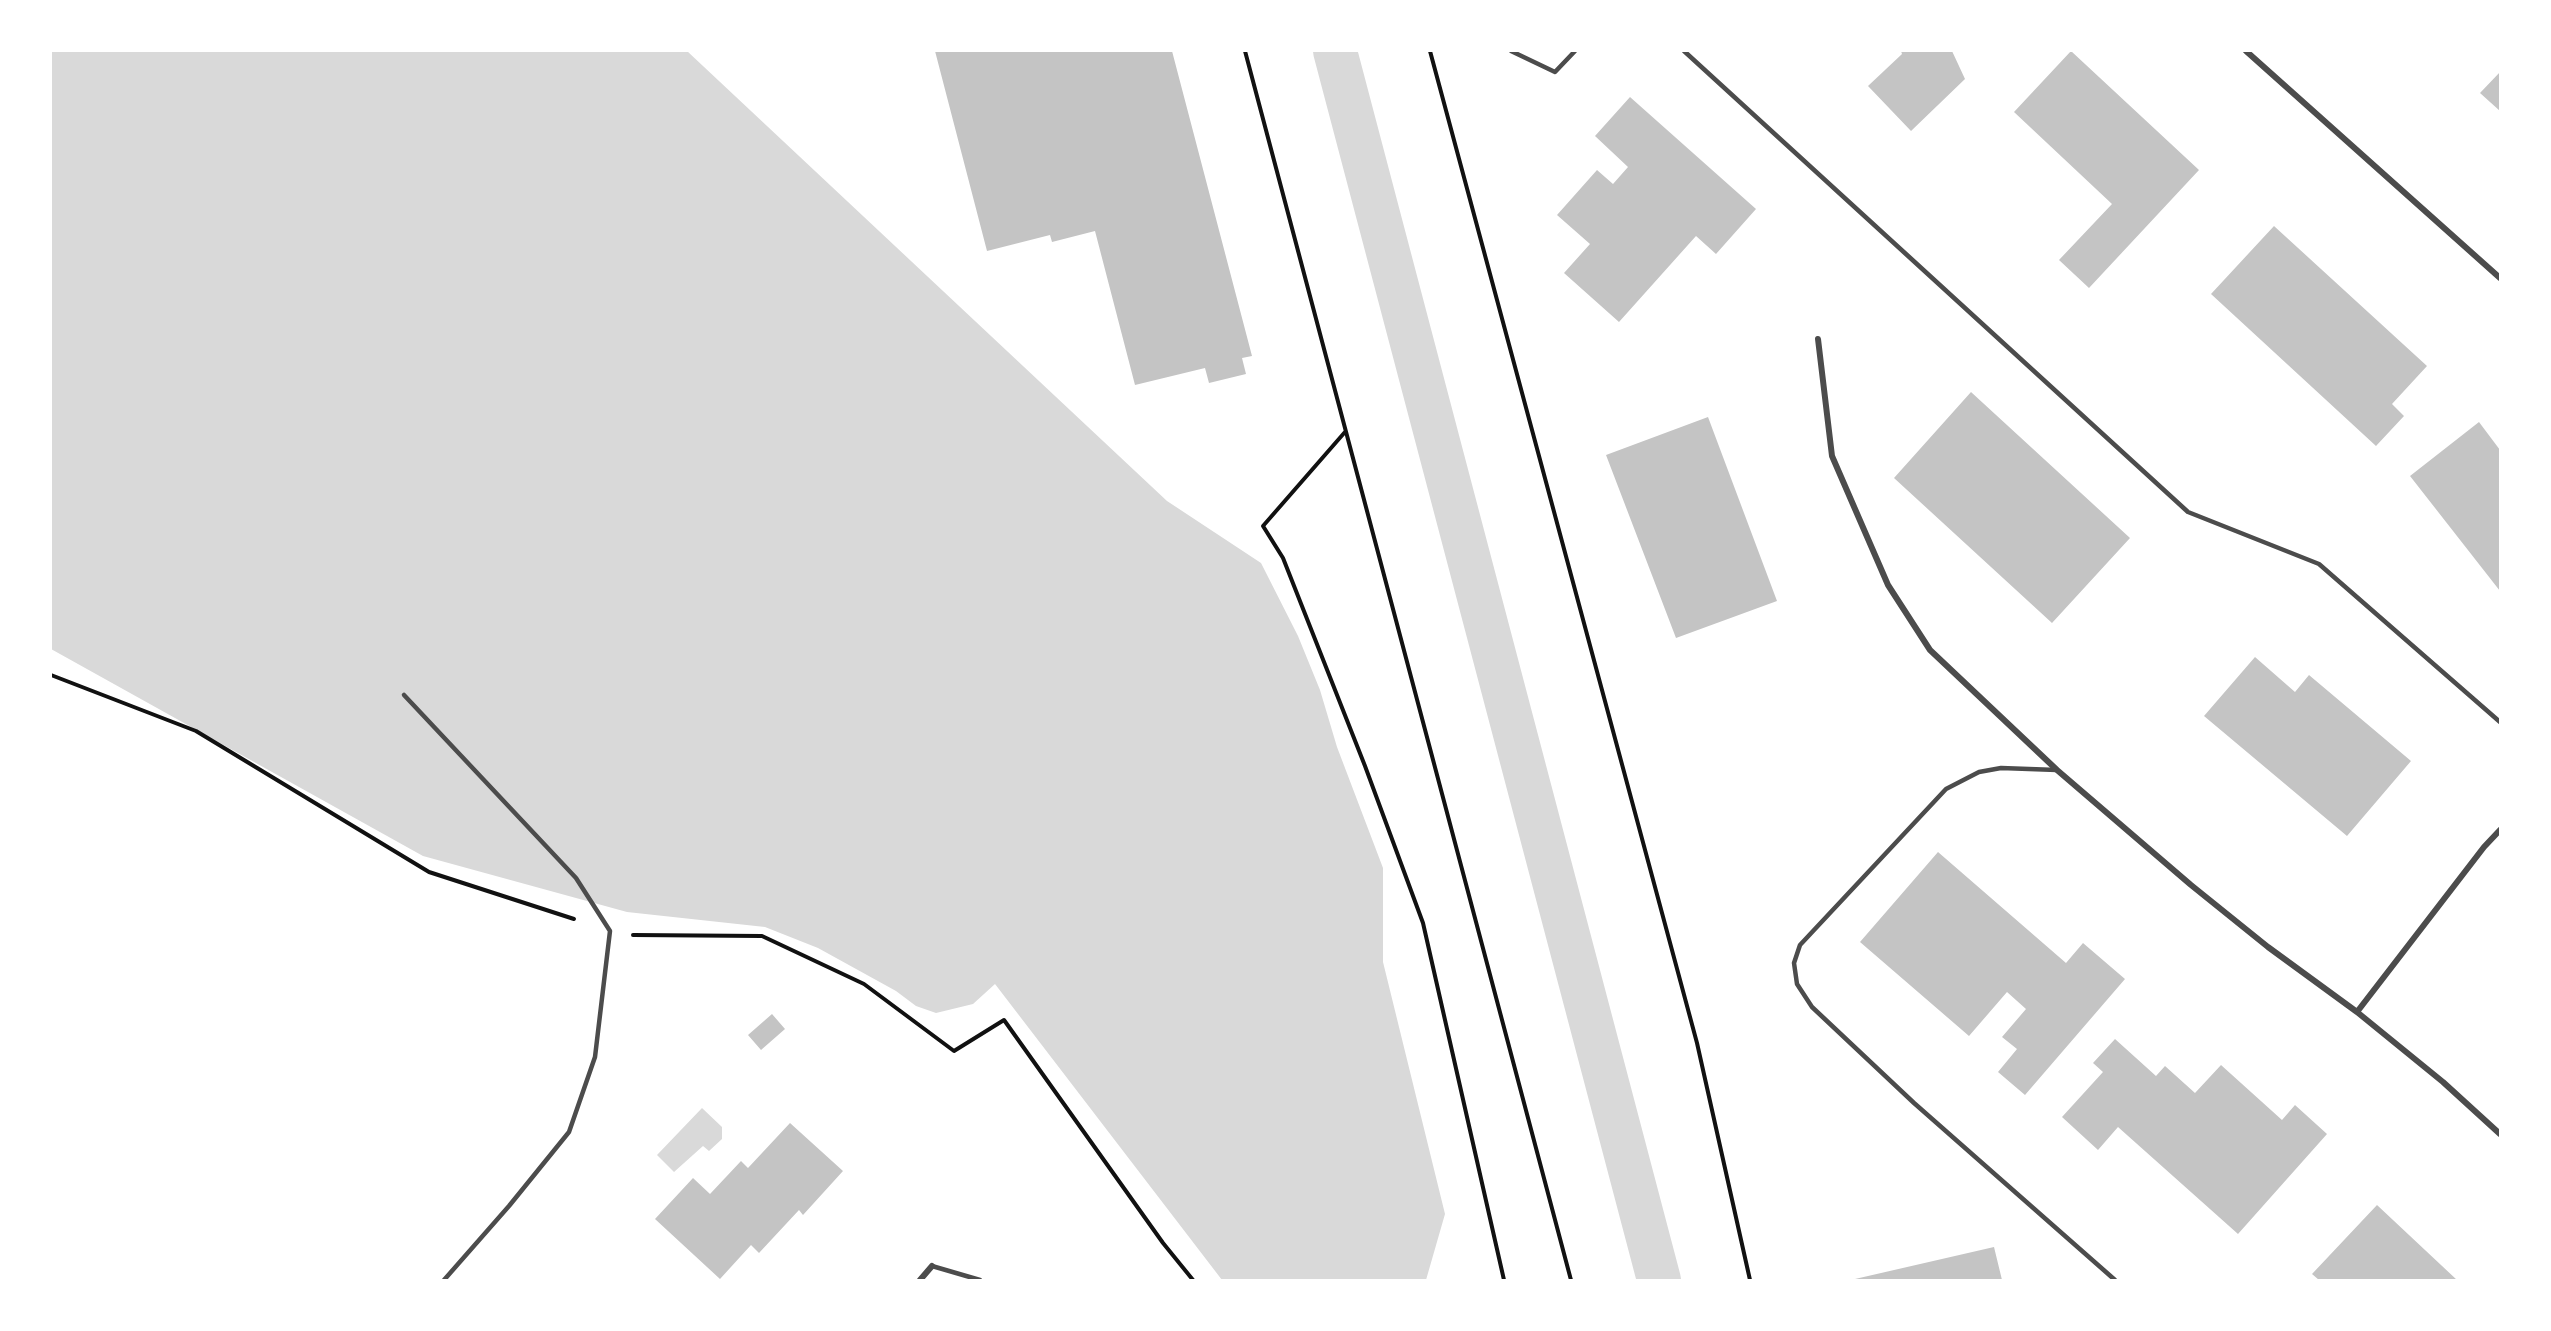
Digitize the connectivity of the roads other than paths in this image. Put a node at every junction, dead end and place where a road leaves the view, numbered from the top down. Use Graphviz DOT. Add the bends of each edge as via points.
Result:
graph roads {
  1 [pos="1511,51"];
  2 [pos="1575,51"];
  3 [pos="1684,51"];
  4 [pos="2246,51"];
  5 [pos="2500,278"];
  6 [pos="1818,339"];
  7 [pos="404,695"];
  8 [pos="2500,722"];
  9 [pos="2057,770"];
  10 [pos="2500,830"];
  11 [pos="2357,1012"];
  12 [pos="2500,1134"];
  13 [pos="932,1266"];
  14 [pos="444,1280"];
  15 [pos="920,1280"];
  16 [pos="980,1280"];
  17 [pos="2115,1280"];
  1 -- 2 [label="lane" via="1555,72"];
  3 -- 8 [label="lane" via="2188,512 2319,564"];
  4 -- 5 [label="street"];
  6 -- 9 [label="street" via="1832,456 1888,585 1930,650"];
  7 -- 14 [label="lane" via="576,878 610,931 595,1057 569,1132"];
  9 -- 11 [label="street" via="2251,933"];
  9 -- 17 [label="lane" via="2001,768 1979,772 1946,789 1800,945 1794,963 1797,984 1812,1007 1914,1103"];
  10 -- 11 [label="street"];
  11 -- 12 [label="street"];
  13 -- 15 [label="street"];
  13 -- 16 [label="lane"];
}
